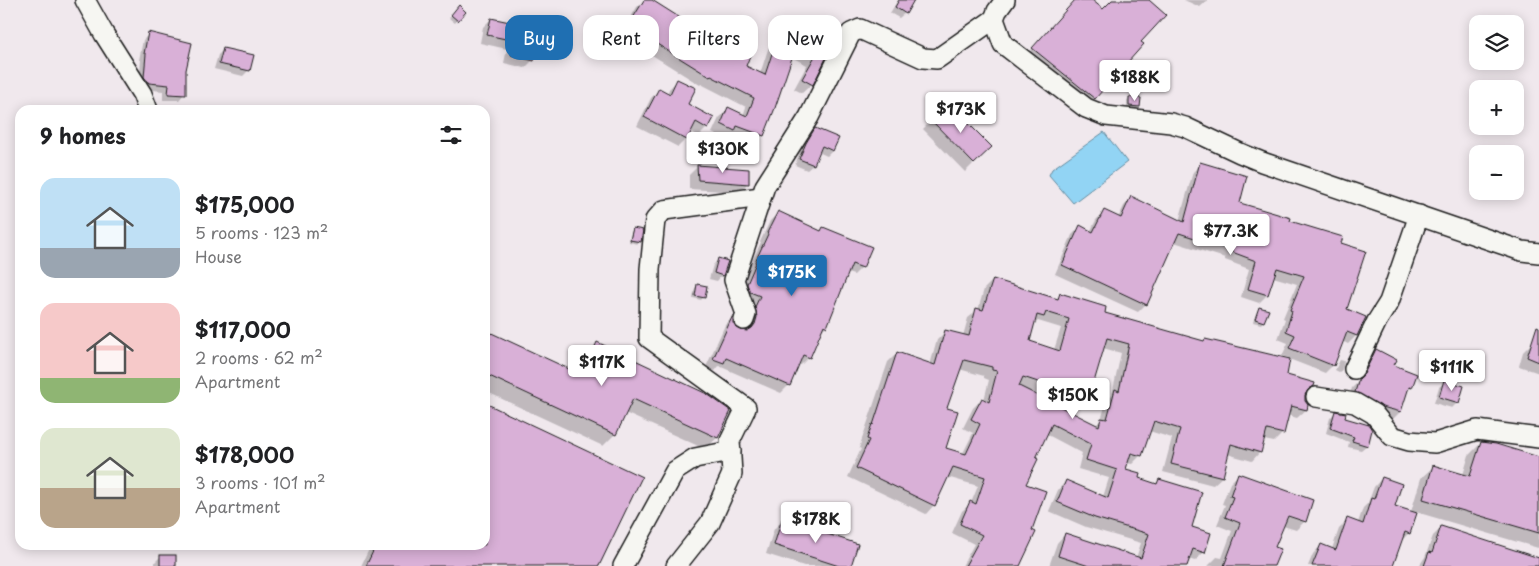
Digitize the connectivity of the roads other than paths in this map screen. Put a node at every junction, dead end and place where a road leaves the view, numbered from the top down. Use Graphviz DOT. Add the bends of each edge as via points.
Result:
graph roads {
  1 [pos="85,0"];
  2 [pos="1005,0"];
  3 [pos="994,19"];
  4 [pos="146,105"];
  5 [pos="761,197"];
  6 [pos="1419,215"];
  7 [pos="1539,253"];
  8 [pos="744,320"];
  9 [pos="1354,369"];
  10 [pos="1316,397"];
  11 [pos="1539,438"];
  12 [pos="731,451"];
  13 [pos="623,566"];
  14 [pos="676,566"];
  1 -- 4 [label="street"];
  2 -- 3 [label="street"];
  3 -- 5 [label="street" via="936,60 923,58 860,29 851,33 809,117"];
  3 -- 6 [label="street" via="1003,44 1086,108 1106,116 1154,120 1185,127 1240,153"];
  5 -- 8 [label="street" via="734,280 746,314"];
  5 -- 12 [label="street" via="664,210 654,220 649,338 746,408 730,441"];
  6 -- 7 [label="street" via="1522,251"];
  6 -- 9 [label="street" via="1389,302"];
  10 -- 11 [label="street" via="1355,403 1374,414 1392,436 1409,441 1435,443 1478,430"];
  12 -- 13 [label="street" via="695,458 675,471"];
  12 -- 14 [label="street" via="732,474 710,524"];
}
